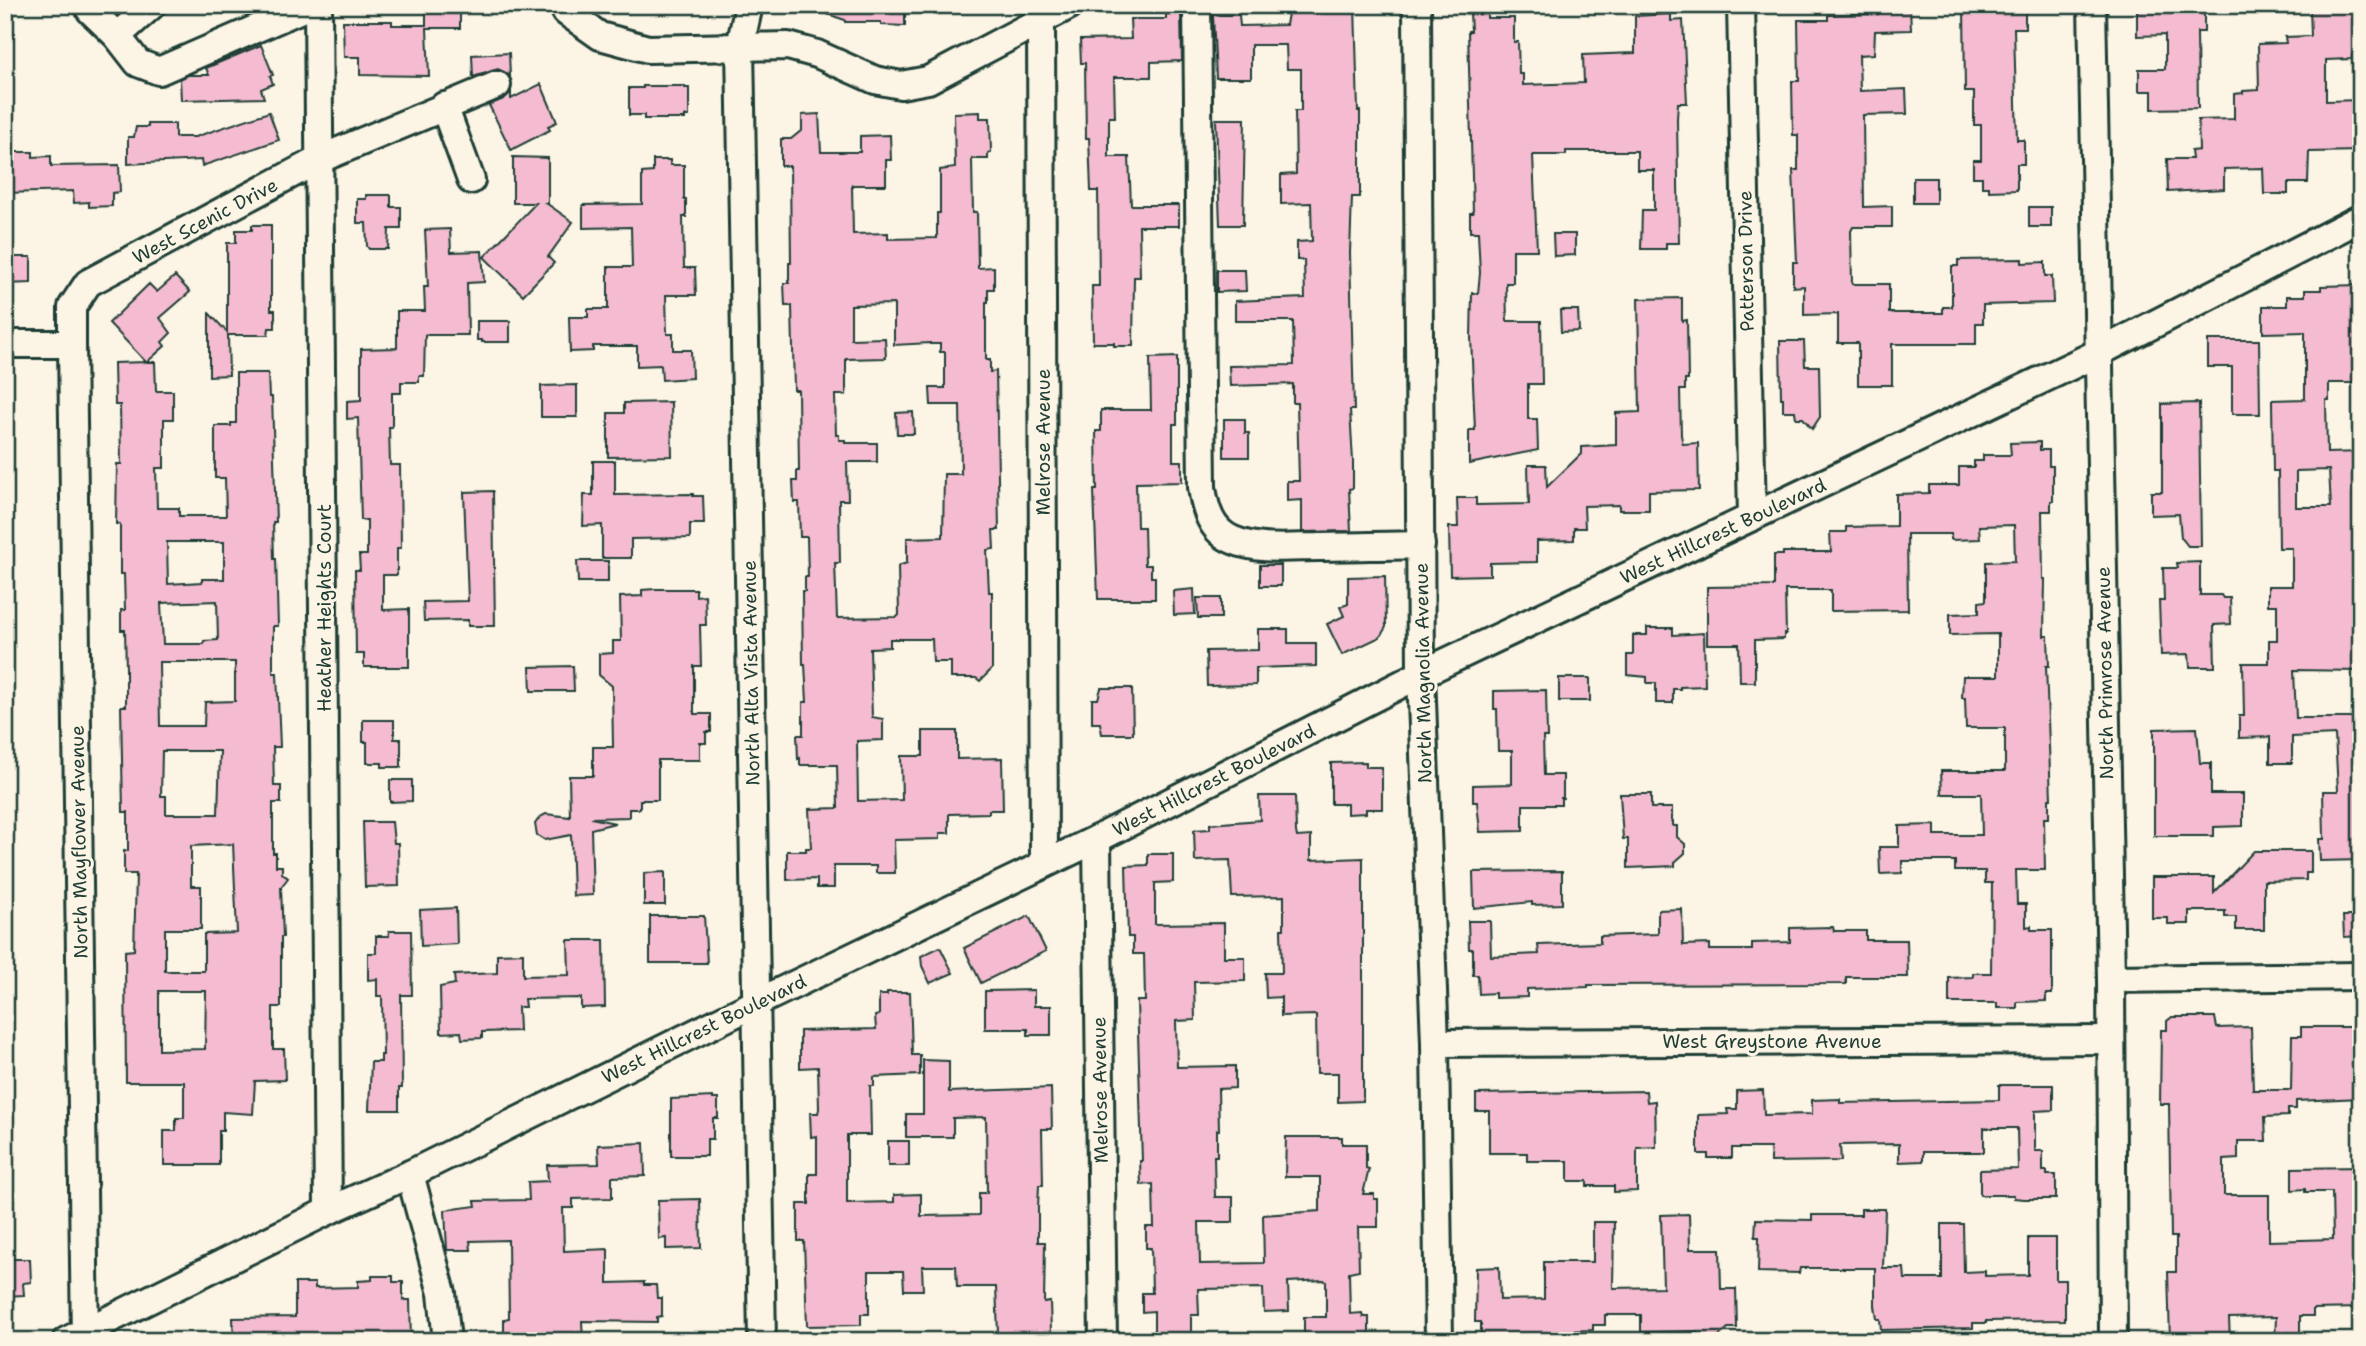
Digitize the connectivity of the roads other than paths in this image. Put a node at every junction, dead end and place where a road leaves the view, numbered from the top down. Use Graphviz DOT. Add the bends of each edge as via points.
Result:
graph roads {
  1 [pos="152,5"];
  2 [pos="310,5"];
  3 [pos="318,5"];
  4 [pos="749,5"];
  5 [pos="1070,5"];
  6 [pos="1197,5"];
  7 [pos="1417,5"];
  8 [pos="1741,5"];
  9 [pos="2092,5"];
  10 [pos="564,9"];
  11 [pos="90,10"];
  12 [pos="1041,19"];
  13 [pos="117,37"];
  14 [pos="740,47"];
  15 [pos="497,85"];
  16 [pos="444,106"];
  17 [pos="320,159"];
  18 [pos="471,180"];
  19 [pos="2361,218"];
  20 [pos="5,344"];
  21 [pos="72,344"];
  22 [pos="2098,353"];
  23 [pos="1752,517"];
  24 [pos="1420,545"];
  25 [pos="1422,674"];
  26 [pos="1097,839"];
  27 [pos="1044,864"];
  28 [pos="2361,976"];
  29 [pos="2111,979"];
  30 [pos="756,1003"];
  31 [pos="2110,1040"];
  32 [pos="1435,1043"];
  33 [pos="410,1174"];
  34 [pos="328,1210"];
  35 [pos="79,1338"];
  36 [pos="447,1341"];
  37 [pos="762,1341"];
  38 [pos="1103,1341"];
  39 [pos="1439,1341"];
  40 [pos="2113,1341"];
  1 -- 13 [label="street"];
  2 -- 13 [label="street" via="159,71 138,63"];
  3 -- 17 [label="street, Heather Heights Court"];
  4 -- 14 [label="street, North Alta Vista Avenue"];
  5 -- 12 [label="street"];
  6 -- 24 [label="street" via="1205,508 1213,524 1231,540 1252,545"];
  7 -- 24 [label="street, North Magnolia Avenue"];
  8 -- 23 [label="street, Patterson Drive"];
  9 -- 22 [label="street, North Primrose Avenue"];
  10 -- 14 [label="street" via="600,36 648,49"];
  11 -- 13 [label="street"];
  12 -- 14 [label="street" via="928,80 901,85 875,80 788,46"];
  12 -- 27 [label="street, Melrose Avenue"];
  14 -- 30 [label="street, North Alta Vista Avenue"];
  15 -- 16 [label="street, West Scenic Drive"];
  16 -- 17 [label="street, West Scenic Drive"];
  16 -- 18 [label="street"];
  17 -- 21 [label="street, West Scenic Drive" via="88,283 72,307"];
  17 -- 34 [label="street, Heather Heights Court"];
  19 -- 22 [label="street, West Hillcrest Boulevard"];
  20 -- 21 [label="street"];
  21 -- 35 [label="street, North Mayflower Avenue"];
  22 -- 23 [label="street, West Hillcrest Boulevard"];
  22 -- 29 [label="street, North Primrose Avenue"];
  23 -- 25 [label="street, West Hillcrest Boulevard"];
  24 -- 25 [label="street, North Magnolia Avenue"];
  25 -- 26 [label="street, West Hillcrest Boulevard"];
  25 -- 32 [label="street, North Magnolia Avenue"];
  26 -- 27 [label="street, West Hillcrest Boulevard"];
  26 -- 38 [label="street, Melrose Avenue"];
  27 -- 30 [label="street, West Hillcrest Boulevard"];
  28 -- 29 [label="street"];
  29 -- 31 [label="street, North Primrose Avenue"];
  30 -- 33 [label="street, West Hillcrest Boulevard"];
  30 -- 37 [label="street, North Alta Vista Avenue"];
  31 -- 32 [label="street, West Greystone Avenue"];
  31 -- 40 [label="street, North Primrose Avenue"];
  32 -- 39 [label="street, North Magnolia Avenue"];
  33 -- 34 [label="street, West Hillcrest Boulevard"];
  33 -- 36 [label="street" via="442,1293"];
  34 -- 35 [label="street, West Hillcrest Boulevard"];
}
